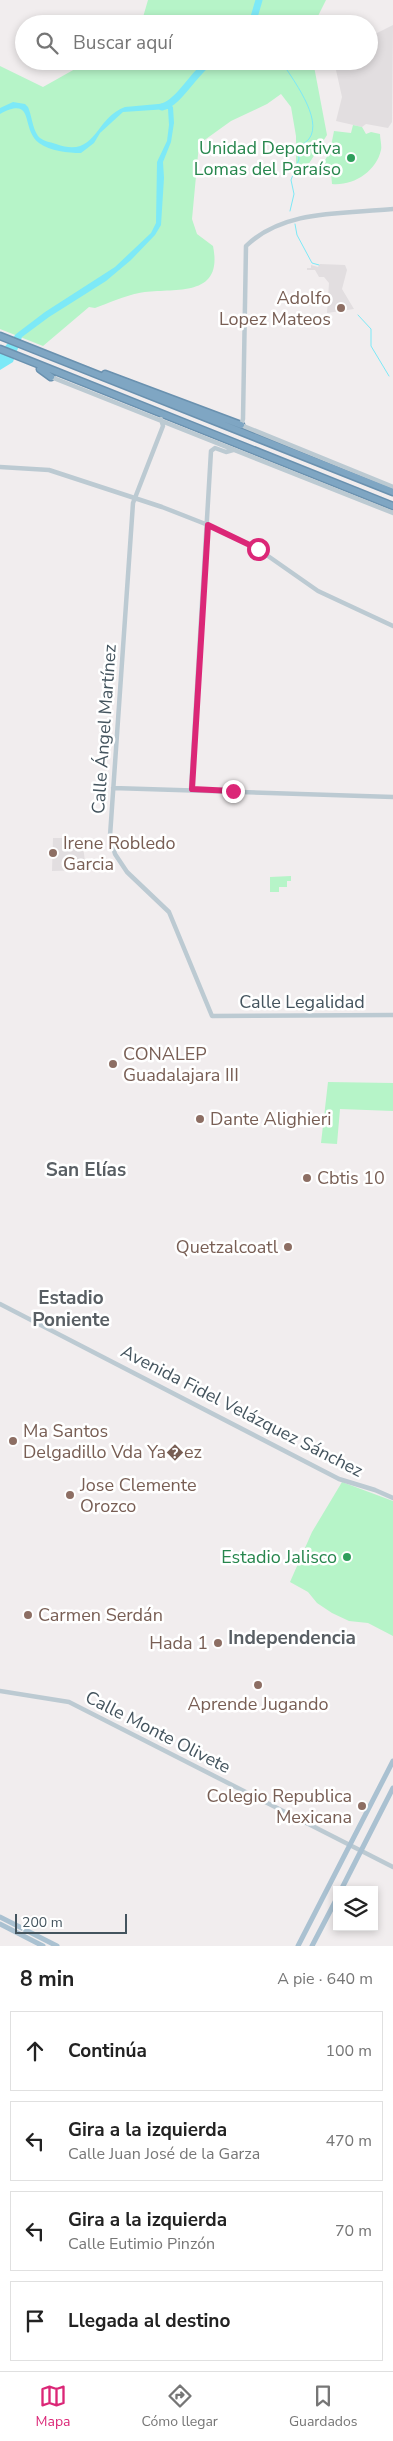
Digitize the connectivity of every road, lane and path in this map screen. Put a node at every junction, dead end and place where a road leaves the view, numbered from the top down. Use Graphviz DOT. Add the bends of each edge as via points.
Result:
graph roads {
  1 [pos="393,208"];
  2 [pos="0,336"];
  3 [pos="0,349"];
  4 [pos="30,362"];
  5 [pos="73,365"];
  6 [pos="51,377"];
  7 [pos="83,388"];
  8 [pos="96,389"];
  9 [pos="105,397"];
  10 [pos="161,419"];
  11 [pos="242,422"];
  12 [pos="271,430"];
  13 [pos="269,437"];
  14 [pos="233,450"];
  15 [pos="0,467"];
  16 [pos="349,469"];
  17 [pos="361,480"];
  18 [pos="393,487"];
  19 [pos="393,492"];
  20 [pos="135,497"];
  21 [pos="393,506"];
  22 [pos="393,513"];
  23 [pos="208,525"];
  24 [pos="393,626"];
  25 [pos="113,788"];
  26 [pos="192,789"];
  27 [pos="393,797"];
  28 [pos="393,1015"];
  29 [pos="212,1016"];
  30 [pos="0,1304"];
  31 [pos="393,1498"];
  32 [pos="0,1691"];
  33 [pos="393,1761"];
  34 [pos="393,1788"];
  35 [pos="350,1845"];
  36 [pos="361,1850"];
  37 [pos="393,1867"];
  38 [pos="343,1886"];
  39 [pos="333,1906"];
  40 [pos="0,1917"];
  41 [pos="0,1924"];
  42 [pos="43,1946"];
  43 [pos="57,1946"];
  44 [pos="298,1946"];
  45 [pos="312,1946"];
  1 -- 11 [label="street" via="287,221 246,246"];
  2 -- 5 [label="highway"];
  3 -- 4 [label="highway"];
  4 -- 6 [label="highway"];
  4 -- 8 [label="highway"];
  5 -- 11 [label="highway"];
  5 -- 17 [label="highway"];
  6 -- 7 [label="street"];
  7 -- 8 [label="highway"];
  7 -- 9 [label="street"];
  8 -- 9 [label="highway"];
  8 -- 21 [label="highway"];
  9 -- 10 [label="street"];
  10 -- 14 [label="street"];
  10 -- 20 [label="street, Calle Ángel Martínez" via="163,426"];
  11 -- 13 [label="street"];
  12 -- 13 [label="street"];
  13 -- 16 [label="street"];
  14 -- 22 [label="street"];
  14 -- 23 [label="street" via="211,449"];
  15 -- 20 [label="street" via="50,470"];
  16 -- 17 [label="street"];
  16 -- 18 [label="street"];
  17 -- 19 [label="highway"];
  20 -- 23 [label="street"];
  20 -- 25 [label="street, Calle Ángel Martínez"];
  23 -- 24 [label="street" via="258,549 318,591"];
  23 -- 26 [label="street"];
  25 -- 26 [label="street"];
  25 -- 29 [label="street, Calle Ángel Martínez" via="110,836 115,854 127,872 169,912"];
  26 -- 27 [label="street"];
  28 -- 29 [label="street, Calle Legalidad"];
  30 -- 31 [label="street, Avenida Fidel Velázquez Sánchez" via="339,1479"];
  32 -- 35 [label="street, Calle Monte Olivete" via="69,1702"];
  33 -- 35 [label="main road"];
  34 -- 36 [label="main road"];
  35 -- 36 [label="street, Calle Monte Olivete"];
  35 -- 44 [label="main road"];
  36 -- 37 [label="street, Calle Monte Olivete"];
  36 -- 38 [label="main road"];
  39 -- 45 [label="main road"];
  40 -- 43 [label="main road"];
  41 -- 42 [label="main road"];
}
